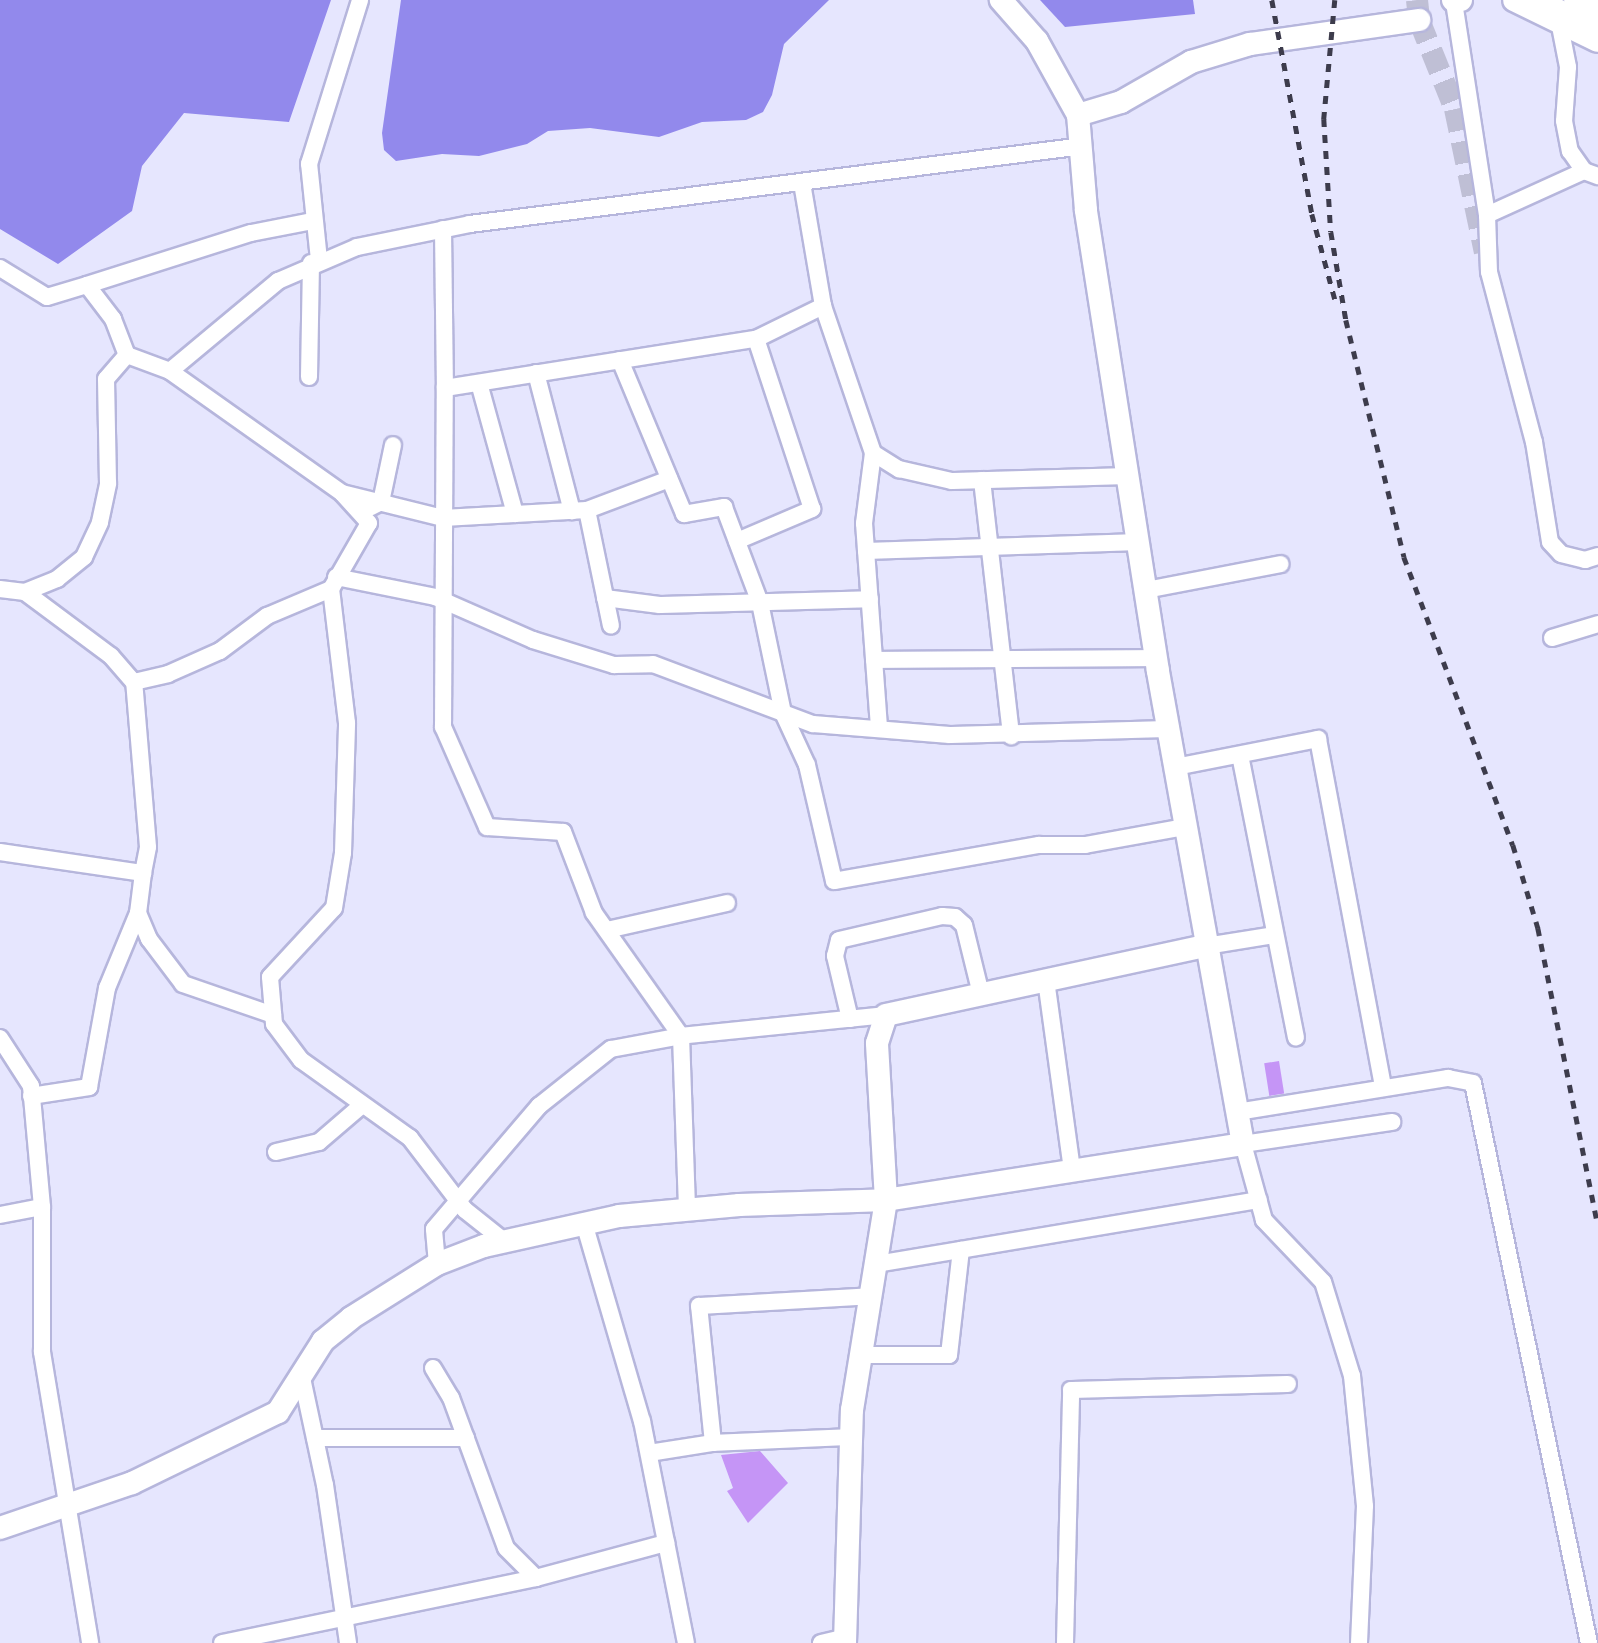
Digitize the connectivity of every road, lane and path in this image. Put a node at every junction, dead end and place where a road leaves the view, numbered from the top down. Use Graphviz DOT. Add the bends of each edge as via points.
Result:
graph roads {
  1 [pos="360,0"];
  2 [pos="1001,0"];
  3 [pos="1514,0"];
  4 [pos="1544,0"];
  5 [pos="1575,0"];
  6 [pos="1456,1"];
  7 [pos="1598,11"];
  8 [pos="1419,20"];
  9 [pos="1559,21"];
  10 [pos="1598,27"];
  11 [pos="1598,41"];
  12 [pos="1078,115"];
  13 [pos="1083,146"];
  14 [pos="1591,174"];
  15 [pos="802,183"];
  16 [pos="1486,215"];
  17 [pos="312,221"];
  18 [pos="443,229"];
  19 [pos="315,262"];
  20 [pos="0,268"];
  21 [pos="87,285"];
  22 [pos="823,306"];
  23 [pos="756,339"];
  24 [pos="127,355"];
  25 [pos="621,360"];
  26 [pos="170,371"];
  27 [pos="536,373"];
  28 [pos="309,377"];
  29 [pos="479,383"];
  30 [pos="445,388"];
  31 [pos="393,446"];
  32 [pos="873,453"];
  33 [pos="1129,476"];
  34 [pos="669,479"];
  35 [pos="982,480"];
  36 [pos="342,493"];
  37 [pos="381,502"];
  38 [pos="580,511"];
  39 [pos="360,512"];
  40 [pos="515,514"];
  41 [pos="443,518"];
  42 [pos="737,541"];
  43 [pos="1139,542"];
  44 [pos="990,547"];
  45 [pos="866,551"];
  46 [pos="1598,556"];
  47 [pos="1281,564"];
  48 [pos="334,583"];
  49 [pos="0,589"];
  50 [pos="1146,590"];
  51 [pos="25,592"];
  52 [pos="605,597"];
  53 [pos="441,599"];
  54 [pos="870,599"];
  55 [pos="760,603"];
  56 [pos="1598,624"];
  57 [pos="611,626"];
  58 [pos="1552,638"];
  59 [pos="1156,658"];
  60 [pos="1002,659"];
  61 [pos="874,660"];
  62 [pos="134,682"];
  63 [pos="783,713"];
  64 [pos="879,726"];
  65 [pos="1168,729"];
  66 [pos="1011,736"];
  67 [pos="1240,756"];
  68 [pos="1175,767"];
  69 [pos="1185,827"];
  70 [pos="0,852"];
  71 [pos="143,873"];
  72 [pos="727,903"];
  73 [pos="138,913"];
  74 [pos="607,930"];
  75 [pos="1275,935"];
  76 [pos="1206,946"];
  77 [pos="1046,980"];
  78 [pos="981,994"];
  79 [pos="273,1015"];
  80 [pos="886,1015"];
  81 [pos="850,1019"];
  82 [pos="681,1036"];
  83 [pos="0,1038"];
  84 [pos="1296,1038"];
  85 [pos="1383,1088"];
  86 [pos="31,1096"];
  87 [pos="362,1105"];
  88 [pos="1237,1112"];
  89 [pos="1392,1122"];
  90 [pos="1243,1144"];
  91 [pos="276,1152"];
  92 [pos="1072,1171"];
  93 [pos="456,1197"];
  94 [pos="886,1200"];
  95 [pos="1258,1200"];
  96 [pos="42,1207"];
  97 [pos="687,1210"];
  98 [pos="0,1215"];
  99 [pos="584,1223"];
  100 [pos="504,1241"];
  101 [pos="962,1250"];
  102 [pos="437,1264"];
  103 [pos="876,1264"];
  104 [pos="871,1296"];
  105 [pos="861,1355"];
  106 [pos="433,1368"];
  107 [pos="302,1378"];
  108 [pos="1288,1384"];
  109 [pos="851,1437"];
  110 [pos="315,1438"];
  111 [pos="466,1438"];
  112 [pos="713,1443"];
  113 [pos="649,1453"];
  114 [pos="66,1506"];
  115 [pos="0,1528"];
  116 [pos="666,1543"];
  117 [pos="536,1578"];
  118 [pos="344,1618"];
  119 [pos="845,1640"];
  120 [pos="90,1643"];
  121 [pos="222,1643"];
  122 [pos="348,1643"];
  123 [pos="686,1643"];
  124 [pos="821,1643"];
  125 [pos="1065,1643"];
  126 [pos="1359,1643"];
  127 [pos="1589,1643"];
  1 -- 17 [label="street" via="309,164"];
  2 -- 12 [label="street" via="1037,41"];
  3 -- 9 [label="street"];
  4 -- 10 [label="street"];
  5 -- 7 [label="street"];
  6 -- 16 [label="street"];
  8 -- 12 [label="street" via="1250,44 1191,62 1121,102"];
  9 -- 11 [label="street"];
  9 -- 14 [label="street" via="1568,67 1564,121 1570,151"];
  12 -- 13 [label="street"];
  13 -- 15 [label="street"];
  13 -- 33 [label="street" via="1086,210"];
  14 -- 16 [label="street"];
  15 -- 18 [label="street"];
  15 -- 22 [label="street"];
  16 -- 46 [label="street" via="1489,272 1534,442 1550,542 1561,554 1585,560"];
  17 -- 19 [label="street"];
  17 -- 21 [label="street" via="251,233"];
  18 -- 19 [label="street"];
  18 -- 30 [label="street"];
  19 -- 26 [label="street" via="278,281"];
  19 -- 28 [label="street"];
  20 -- 21 [label="street" via="47,297"];
  21 -- 24 [label="street" via="112,320"];
  22 -- 23 [label="street"];
  22 -- 32 [label="street"];
  23 -- 25 [label="street"];
  23 -- 42 [label="street" via="812,509"];
  24 -- 26 [label="street"];
  24 -- 51 [label="street" via="106,379 108,483 100,522 84,557 57,579"];
  25 -- 27 [label="street"];
  25 -- 34 [label="street"];
  26 -- 36 [label="street"];
  27 -- 29 [label="street"];
  27 -- 38 [label="street"];
  29 -- 30 [label="street"];
  29 -- 40 [label="street"];
  30 -- 41 [label="street"];
  31 -- 37 [label="street"];
  32 -- 35 [label="street" via="899,468 952,481"];
  32 -- 45 [label="street" via="864,523"];
  33 -- 35 [label="street"];
  33 -- 43 [label="street"];
  34 -- 38 [label="street"];
  34 -- 42 [label="street" via="684,514 724,507"];
  35 -- 44 [label="street"];
  36 -- 37 [label="street"];
  36 -- 39 [label="street"];
  37 -- 39 [label="street"];
  37 -- 41 [label="street"];
  38 -- 40 [label="street"];
  38 -- 52 [label="street"];
  39 -- 48 [label="street" via="369,523"];
  40 -- 41 [label="street"];
  41 -- 53 [label="street"];
  42 -- 55 [label="street"];
  43 -- 44 [label="street"];
  43 -- 50 [label="street"];
  44 -- 45 [label="street"];
  44 -- 60 [label="street"];
  45 -- 54 [label="street"];
  47 -- 50 [label="street"];
  48 -- 53 [label="street"];
  48 -- 62 [label="street" via="267,616 220,651 168,674"];
  48 -- 79 [label="street" via="347,723 343,853 334,908 270,977"];
  49 -- 51 [label="street"];
  50 -- 59 [label="street"];
  51 -- 62 [label="street" via="111,656"];
  52 -- 55 [label="street" via="660,605"];
  52 -- 57 [label="street"];
  53 -- 63 [label="street" via="533,639 614,665 652,664"];
  53 -- 74 [label="street" via="443,727 487,827 562,832 594,913"];
  54 -- 55 [label="street"];
  54 -- 61 [label="street"];
  55 -- 63 [label="street"];
  56 -- 58 [label="street"];
  59 -- 60 [label="street"];
  59 -- 65 [label="street"];
  60 -- 61 [label="street"];
  60 -- 66 [label="street"];
  61 -- 64 [label="street"];
  62 -- 71 [label="street" via="148,847"];
  63 -- 64 [label="street" via="813,724"];
  63 -- 69 [label="street" via="807,765 834,881 1039,845 1085,845"];
  64 -- 66 [label="street"];
  65 -- 66 [label="street"];
  65 -- 68 [label="street"];
  67 -- 68 [label="street"];
  67 -- 75 [label="street"];
  67 -- 85 [label="street" via="1318,739"];
  68 -- 69 [label="street"];
  69 -- 76 [label="street"];
  70 -- 71 [label="street"];
  71 -- 73 [label="street"];
  72 -- 74 [label="street"];
  73 -- 79 [label="street" via="183,984"];
  73 -- 86 [label="street" via="107,988 89,1087"];
  74 -- 82 [label="street"];
  75 -- 76 [label="street"];
  75 -- 84 [label="street"];
  76 -- 77 [label="street"];
  76 -- 88 [label="street"];
  77 -- 78 [label="street"];
  77 -- 92 [label="street"];
  78 -- 80 [label="street"];
  78 -- 81 [label="street" via="964,925 955,917 942,916 839,940 835,956"];
  79 -- 87 [label="street" via="301,1060"];
  80 -- 81 [label="street"];
  80 -- 94 [label="street" via="877,1043"];
  81 -- 82 [label="street"];
  82 -- 93 [label="street" via="611,1049 584,1067 539,1106"];
  82 -- 97 [label="street"];
  83 -- 86 [label="street" via="31,1086"];
  85 -- 88 [label="street"];
  85 -- 127 [label="street" via="1464,1077 1473,1083"];
  86 -- 96 [label="street"];
  87 -- 91 [label="street" via="319,1142"];
  87 -- 93 [label="street" via="410,1138"];
  88 -- 90 [label="street"];
  89 -- 90 [label="street"];
  90 -- 92 [label="street"];
  90 -- 95 [label="street"];
  92 -- 94 [label="street"];
  93 -- 100 [label="street"];
  93 -- 102 [label="street" via="434,1229"];
  94 -- 97 [label="street"];
  94 -- 103 [label="street"];
  95 -- 101 [label="street"];
  95 -- 126 [label="street" via="1264,1220 1323,1282 1352,1376 1365,1506"];
  96 -- 98 [label="street"];
  96 -- 114 [label="street" via="42,1352"];
  97 -- 99 [label="street"];
  99 -- 100 [label="street"];
  99 -- 113 [label="street"];
  100 -- 102 [label="street"];
  101 -- 103 [label="street"];
  101 -- 105 [label="street" via="949,1355"];
  102 -- 107 [label="street" via="351,1318 323,1341"];
  103 -- 104 [label="street"];
  104 -- 105 [label="street"];
  104 -- 112 [label="street" via="699,1306"];
  105 -- 109 [label="street"];
  106 -- 111 [label="street"];
  107 -- 110 [label="street"];
  107 -- 114 [label="street" via="278,1412 132,1483"];
  108 -- 125 [label="street" via="1071,1390"];
  109 -- 112 [label="street"];
  109 -- 119 [label="street"];
  110 -- 111 [label="street"];
  110 -- 118 [label="street"];
  111 -- 117 [label="street" via="506,1548"];
  112 -- 113 [label="street"];
  113 -- 116 [label="street"];
  114 -- 115 [label="street"];
  114 -- 120 [label="street"];
  116 -- 117 [label="street"];
  116 -- 123 [label="street"];
  117 -- 118 [label="street"];
  118 -- 121 [label="street"];
  118 -- 122 [label="street"];
  119 -- 124 [label="street"];
}
